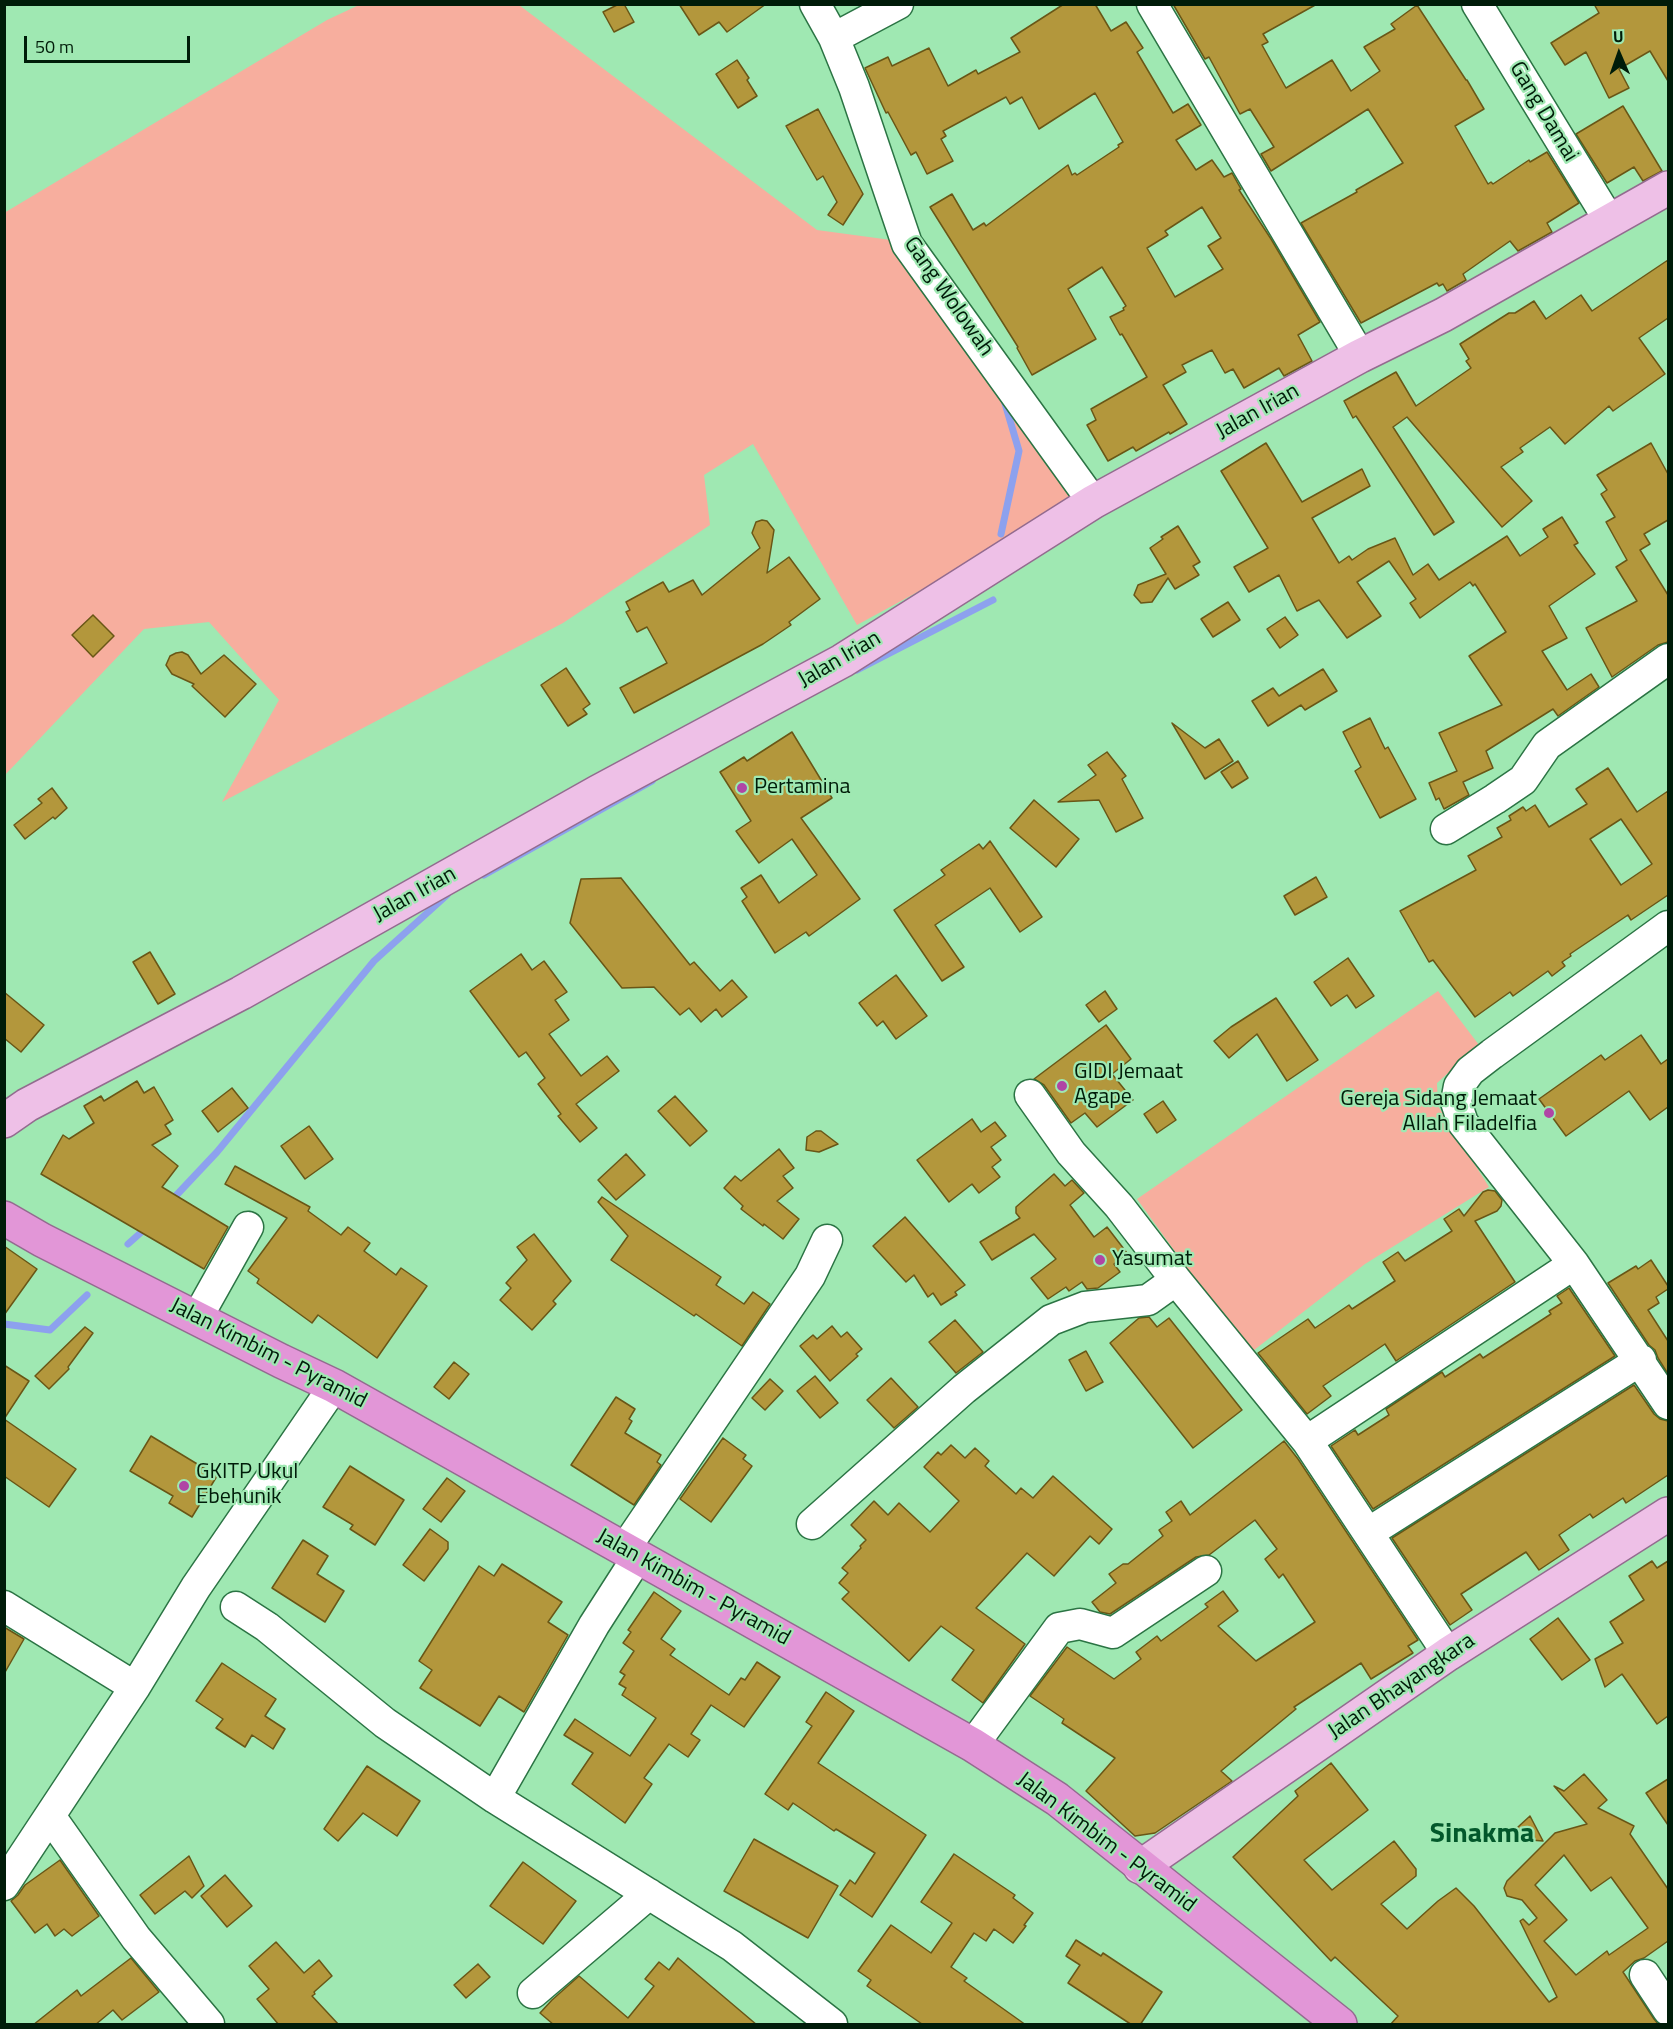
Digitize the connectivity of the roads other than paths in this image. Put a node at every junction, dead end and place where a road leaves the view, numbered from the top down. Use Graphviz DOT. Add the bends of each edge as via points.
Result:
graph roads {
  1 [pos="815,4"];
  2 [pos="898,4"];
  3 [pos="1152,4"];
  4 [pos="1477,4"];
  5 [pos="834,38"];
  6 [pos="1668,188"];
  7 [pos="1609,220"];
  8 [pos="1359,356"];
  9 [pos="1093,502"];
  10 [pos="1668,659"];
  11 [pos="1446,829"];
  12 [pos="1668,926"];
  13 [pos="1030,1095"];
  14 [pos="4,1120"];
  15 [pos="4,1218"];
  16 [pos="248,1227"];
  17 [pos="827,1240"];
  18 [pos="1574,1264"];
  19 [pos="1176,1280"];
  20 [pos="197,1318"];
  21 [pos="1641,1360"];
  22 [pos="334,1386"];
  23 [pos="1668,1404"];
  24 [pos="1307,1441"];
  25 [pos="1668,1514"];
  26 [pos="812,1524"];
  27 [pos="1368,1533"];
  28 [pos="631,1554"];
  29 [pos="1206,1571"];
  30 [pos="4,1606"];
  31 [pos="236,1607"];
  32 [pos="1448,1654"];
  33 [pos="135,1687"];
  34 [pos="973,1745"];
  35 [pos="495,1798"];
  36 [pos="50,1816"];
  37 [pos="1140,1867"];
  38 [pos="6,1879"];
  39 [pos="649,1894"];
  40 [pos="1646,1975"];
  41 [pos="533,1993"];
  42 [pos="1668,2010"];
  43 [pos="209,2025"];
  44 [pos="832,2025"];
  45 [pos="1340,2025"];
  1 -- 5 [label="street, Gang Wolowah"];
  2 -- 5 [label="street"];
  3 -- 8 [label="street"];
  4 -- 7 [label="street, Gang Damai"];
  5 -- 9 [label="street, Gang Wolowah" via="908,244"];
  6 -- 7 [label="main road, Jalan Irian"];
  7 -- 8 [label="main road, Jalan Irian" via="1443,315"];
  8 -- 9 [label="main road, Jalan Irian"];
  9 -- 14 [label="main road, Jalan Irian" via="842,660"];
  10 -- 11 [label="street" via="1547,745 1523,780"];
  12 -- 18 [label="street" via="1492,1054 1470,1071 1459,1086 1456,1102 1463,1123"];
  13 -- 19 [label="street" via="1071,1153 1119,1206"];
  15 -- 20 [label="highway, Jalan Kimbim - Pyramid"];
  16 -- 20 [label="street"];
  17 -- 28 [label="street" via="810,1276"];
  18 -- 21 [label="street"];
  18 -- 24 [label="street"];
  19 -- 24 [label="street"];
  19 -- 26 [label="street" via="1148,1300 1085,1307 1051,1320 964,1389"];
  20 -- 22 [label="highway, Jalan Kimbim - Pyramid"];
  21 -- 23 [label="street"];
  21 -- 27 [label="street"];
  22 -- 28 [label="highway, Jalan Kimbim - Pyramid"];
  22 -- 33 [label="street" via="196,1587"];
  24 -- 27 [label="street"];
  25 -- 32 [label="main road, Jalan Bhayangkara"];
  27 -- 32 [label="street"];
  28 -- 34 [label="highway, Jalan Kimbim - Pyramid"];
  28 -- 35 [label="street"];
  29 -- 34 [label="street" via="1113,1633 1080,1624 1059,1628"];
  30 -- 33 [label="street"];
  31 -- 35 [label="street" via="267,1627 385,1723"];
  32 -- 37 [label="main road, Jalan Bhayangkara"];
  33 -- 36 [label="street"];
  34 -- 37 [label="highway, Jalan Kimbim - Pyramid" via="1057,1799"];
  35 -- 39 [label="street"];
  36 -- 38 [label="street"];
  36 -- 43 [label="street" via="136,1938"];
  37 -- 45 [label="highway, Jalan Kimbim - Pyramid"];
  39 -- 41 [label="street"];
  39 -- 44 [label="street" via="732,1946"];
  40 -- 42 [label="street"];
}
